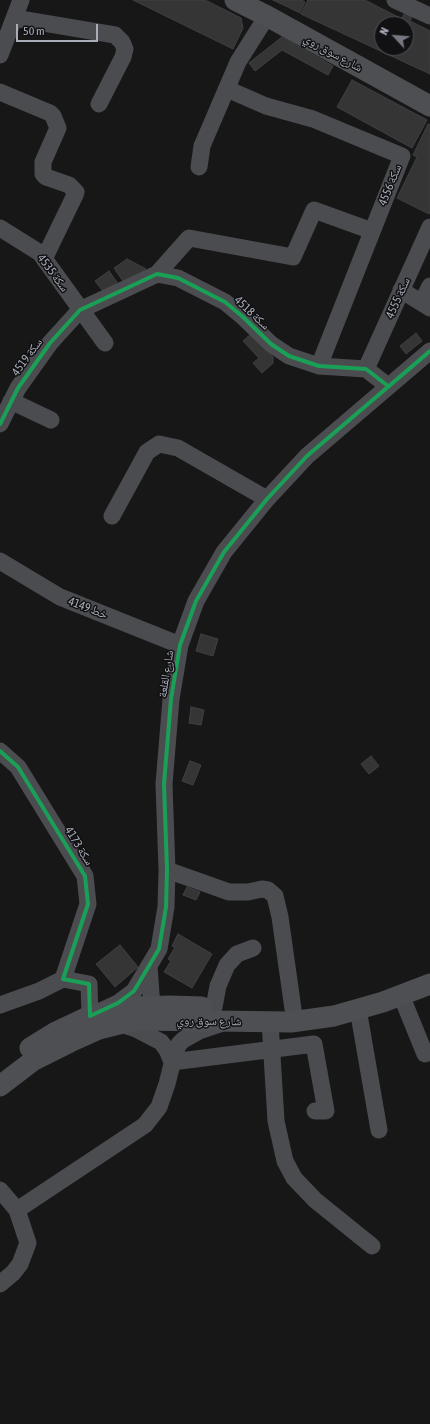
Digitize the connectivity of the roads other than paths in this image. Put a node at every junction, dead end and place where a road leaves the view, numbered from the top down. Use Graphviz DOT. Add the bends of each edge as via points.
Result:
graph roads {
  1 [pos="21,0"];
  2 [pos="395,0"];
  3 [pos="243,2"];
  4 [pos="267,16"];
  5 [pos="430,16"];
  6 [pos="14,18"];
  7 [pos="0,55"];
  8 [pos="227,89"];
  9 [pos="0,92"];
  10 [pos="428,99"];
  11 [pos="99,104"];
  12 [pos="199,167"];
  13 [pos="430,227"];
  14 [pos="0,228"];
  15 [pos="372,231"];
  16 [pos="44,259"];
  17 [pos="157,274"];
  18 [pos="430,286"];
  19 [pos="401,290"];
  20 [pos="426,305"];
  21 [pos="80,310"];
  22 [pos="105,343"];
  23 [pos="430,352"];
  24 [pos="319,366"];
  25 [pos="366,369"];
  26 [pos="388,386"];
  27 [pos="11,401"];
  28 [pos="51,420"];
  29 [pos="0,424"];
  30 [pos="267,499"];
  31 [pos="112,516"];
  32 [pos="0,561"];
  33 [pos="180,645"];
  34 [pos="0,751"];
  35 [pos="167,870"];
  36 [pos="253,948"];
  37 [pos="149,966"];
  38 [pos="430,969"];
  39 [pos="62,978"];
  40 [pos="430,984"];
  41 [pos="401,995"];
  42 [pos="0,1005"];
  43 [pos="152,1007"];
  44 [pos="293,1009"];
  45 [pos="358,1009"];
  46 [pos="221,1014"];
  47 [pos="90,1016"];
  48 [pos="270,1022"];
  49 [pos="120,1024"];
  50 [pos="271,1049"];
  51 [pos="425,1054"];
  52 [pos="172,1062"];
  53 [pos="0,1070"];
  54 [pos="0,1086"];
  55 [pos="315,1111"];
  56 [pos="379,1130"];
  57 [pos="0,1190"];
  58 [pos="17,1210"];
  59 [pos="372,1246"];
  60 [pos="0,1284"];
  1 -- 6 [label="street"];
  2 -- 5 [label="street"];
  3 -- 4 [label="main road, شارع سوق روي"];
  4 -- 8 [label="street" via="238,62"];
  4 -- 10 [label="main road, شارع سوق روي"];
  6 -- 7 [label="street"];
  6 -- 11 [label="street" via="115,35 122,42 125,50 123,57"];
  8 -- 12 [label="street" via="202,146"];
  8 -- 15 [label="street, سكة 4556" via="266,106 313,119 402,156"];
  9 -- 16 [label="street" via="53,116 58,128 43,162 43,174 46,178 69,185 76,192"];
  13 -- 19 [label="street, سكة 4555"];
  14 -- 16 [label="street, سكة 4535" via="40,253"];
  15 -- 17 [label="street" via="314,210 293,257 190,238"];
  15 -- 24 [label="street, سكة 4556"];
  16 -- 21 [label="street, سكة 4535"];
  17 -- 21 [label="street"];
  17 -- 24 [label="street, سكة 4518" via="178,278 211,294 242,316 271,344 289,356"];
  18 -- 20 [label="street"];
  19 -- 20 [label="street"];
  19 -- 25 [label="street, سكة 4555"];
  21 -- 22 [label="street, سكة 4535"];
  21 -- 27 [label="street, سكة 4519" via="50,343"];
  23 -- 26 [label="street, شارع القلعة"];
  24 -- 25 [label="street, سكة 4518"];
  25 -- 26 [label="street"];
  26 -- 30 [label="street, شارع القلعة" via="307,456"];
  27 -- 28 [label="street"];
  27 -- 29 [label="street, سكة 4519"];
  30 -- 31 [label="street" via="178,448 158,444 146,452"];
  30 -- 33 [label="street, شارع القلعة" via="224,552 196,601"];
  32 -- 33 [label="street, 4149 خط" via="60,597"];
  33 -- 35 [label="street, شارع القلعة" via="164,784"];
  34 -- 39 [label="street, سكة 4173" via="18,767 85,876 88,904"];
  35 -- 37 [label="street, شارع القلعة" via="166,907 159,949"];
  35 -- 44 [label="street" via="229,892 262,889 275,896"];
  36 -- 46 [label="street" via="237,954 227,965 218,986"];
  37 -- 43 [label="street"];
  37 -- 47 [label="street, شارع القلعة" via="134,991 118,1004"];
  38 -- 44 [label="main road, شارع سوق روي" via="328,1005"];
  39 -- 42 [label="street" via="39,991"];
  39 -- 47 [label="street" via="90,984"];
  40 -- 41 [label="main road, شارع سوق روي"];
  41 -- 45 [label="main road, شارع سوق روي"];
  41 -- 51 [label="street"];
  43 -- 46 [label="main road, شارع سوق روي" via="170,1006"];
  43 -- 47 [label="main road, شارع سوق روي"];
  44 -- 46 [label="main road, شارع سوق روي"];
  45 -- 48 [label="main road, شارع سوق روي" via="319,1019"];
  45 -- 56 [label="street"];
  46 -- 48 [label="main road, شارع سوق روي"];
  46 -- 49 [label="main road, شارع سوق روي" via="135,1020"];
  46 -- 52 [label="street" via="183,1040"];
  47 -- 53 [label="main road, شارع سوق روي" via="56,1032"];
  48 -- 50 [label="street"];
  49 -- 52 [label="street" via="161,1042"];
  49 -- 54 [label="main road, شارع سوق روي" via="99,1029 41,1056"];
  50 -- 52 [label="street"];
  50 -- 55 [label="street" via="314,1044 326,1111"];
  50 -- 59 [label="street" via="276,1121 285,1161 294,1178 315,1200"];
  52 -- 58 [label="street" via="158,1107 145,1125"];
  57 -- 58 [label="street"];
  58 -- 60 [label="street" via="28,1243 20,1264"];
}
